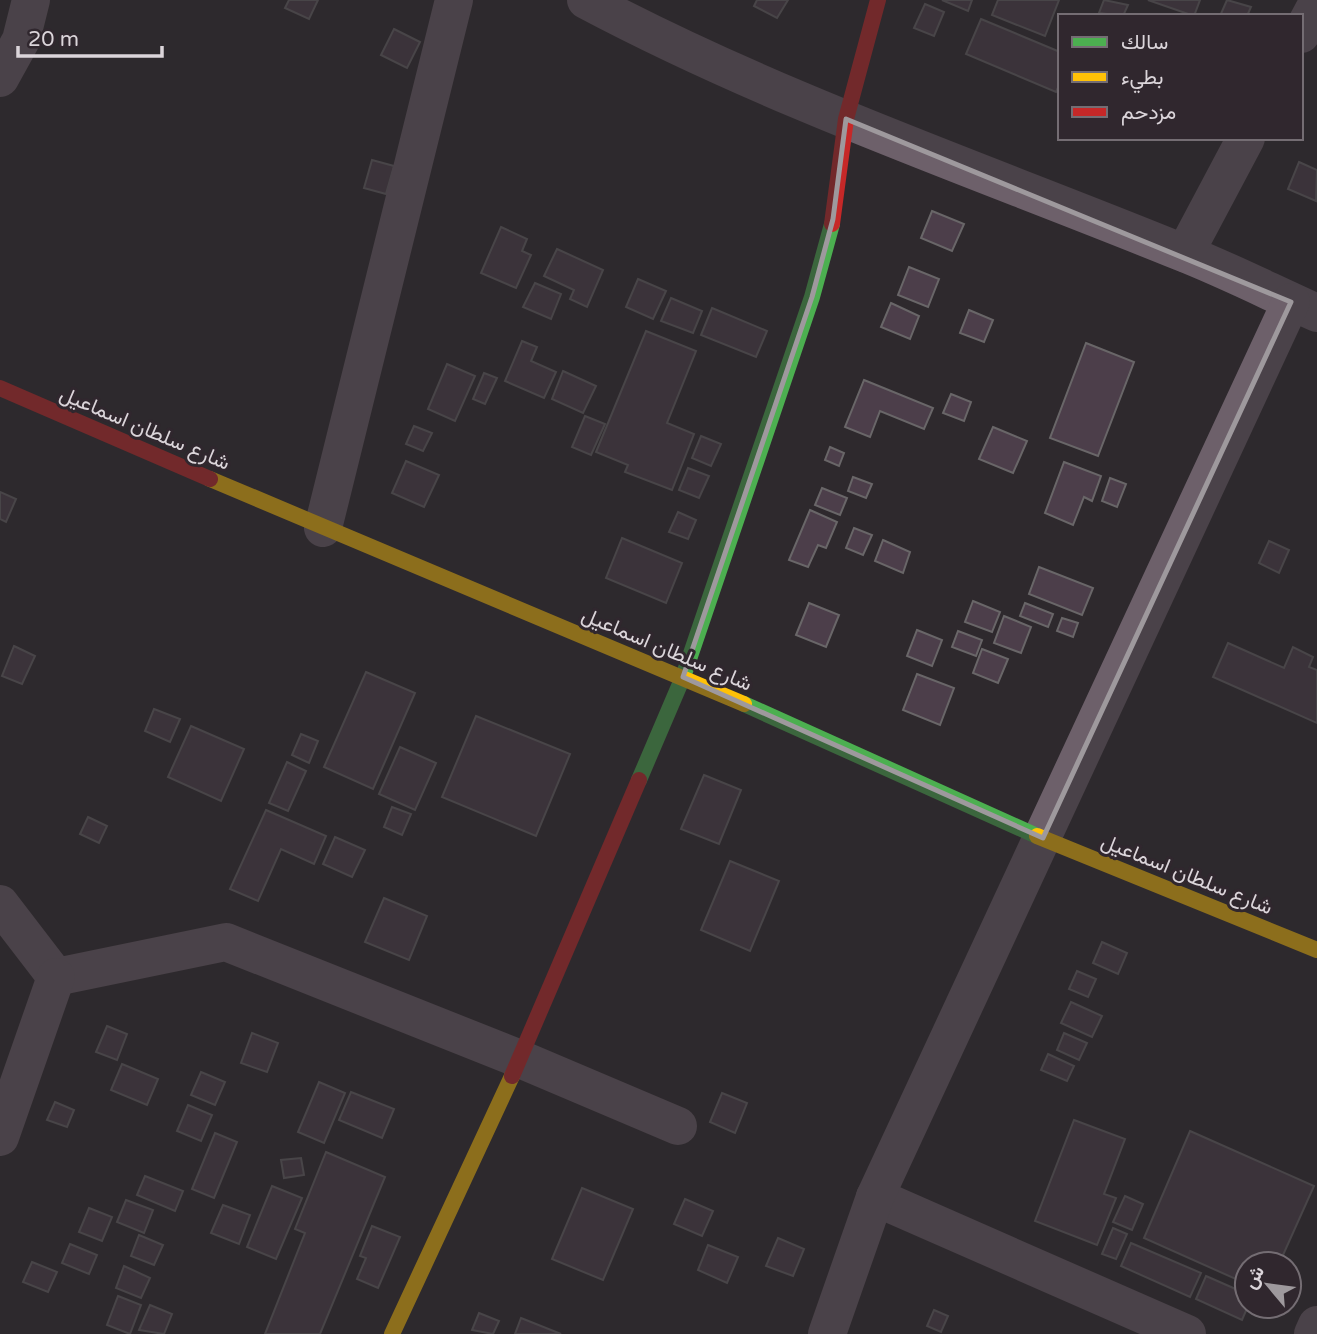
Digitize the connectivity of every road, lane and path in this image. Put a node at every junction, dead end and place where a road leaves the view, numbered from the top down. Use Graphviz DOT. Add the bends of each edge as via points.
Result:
graph roads {
  1 [pos="31,0"];
  2 [pos="454,0"];
  3 [pos="586,0"];
  4 [pos="878,0"];
  5 [pos="1317,4"];
  6 [pos="1303,30"];
  7 [pos="0,78"];
  8 [pos="846,119"];
  9 [pos="1245,140"];
  10 [pos="1185,253"];
  11 [pos="1304,307"];
  12 [pos="0,388"];
  13 [pos="323,528"];
  14 [pos="683,677"];
  15 [pos="1043,838"];
  16 [pos="0,904"];
  17 [pos="1317,950"];
  18 [pos="55,977"];
  19 [pos="520,1059"];
  20 [pos="678,1126"];
  21 [pos="0,1138"];
  22 [pos="875,1197"];
  23 [pos="1317,1325"];
  24 [pos="392,1334"];
  25 [pos="827,1334"];
  26 [pos="1187,1334"];
  27 [pos="1313,1334"];
  1 -- 7 [label="street" via="21,40"];
  2 -- 13 [label="street"];
  3 -- 8 [label="street" via="669,44"];
  4 -- 8 [label="street"];
  5 -- 6 [label="street"];
  8 -- 10 [label="street"];
  8 -- 14 [label="street" via="833,219 811,297"];
  9 -- 10 [label="street"];
  10 -- 11 [label="street"];
  11 -- 15 [label="street"];
  12 -- 13 [label="street, شارع سلطان اسماعيل"];
  13 -- 14 [label="street, شارع سلطان اسماعيل"];
  14 -- 15 [label="street, شارع سلطان اسماعيل"];
  14 -- 19 [label="street"];
  15 -- 17 [label="street, شارع سلطان اسماعيل"];
  15 -- 22 [label="street"];
  16 -- 18 [label="street"];
  18 -- 19 [label="street" via="226,943"];
  18 -- 21 [label="street"];
  19 -- 20 [label="street"];
  19 -- 24 [label="street"];
  22 -- 25 [label="street"];
  22 -- 26 [label="street"];
  23 -- 27 [label="street"];
}
